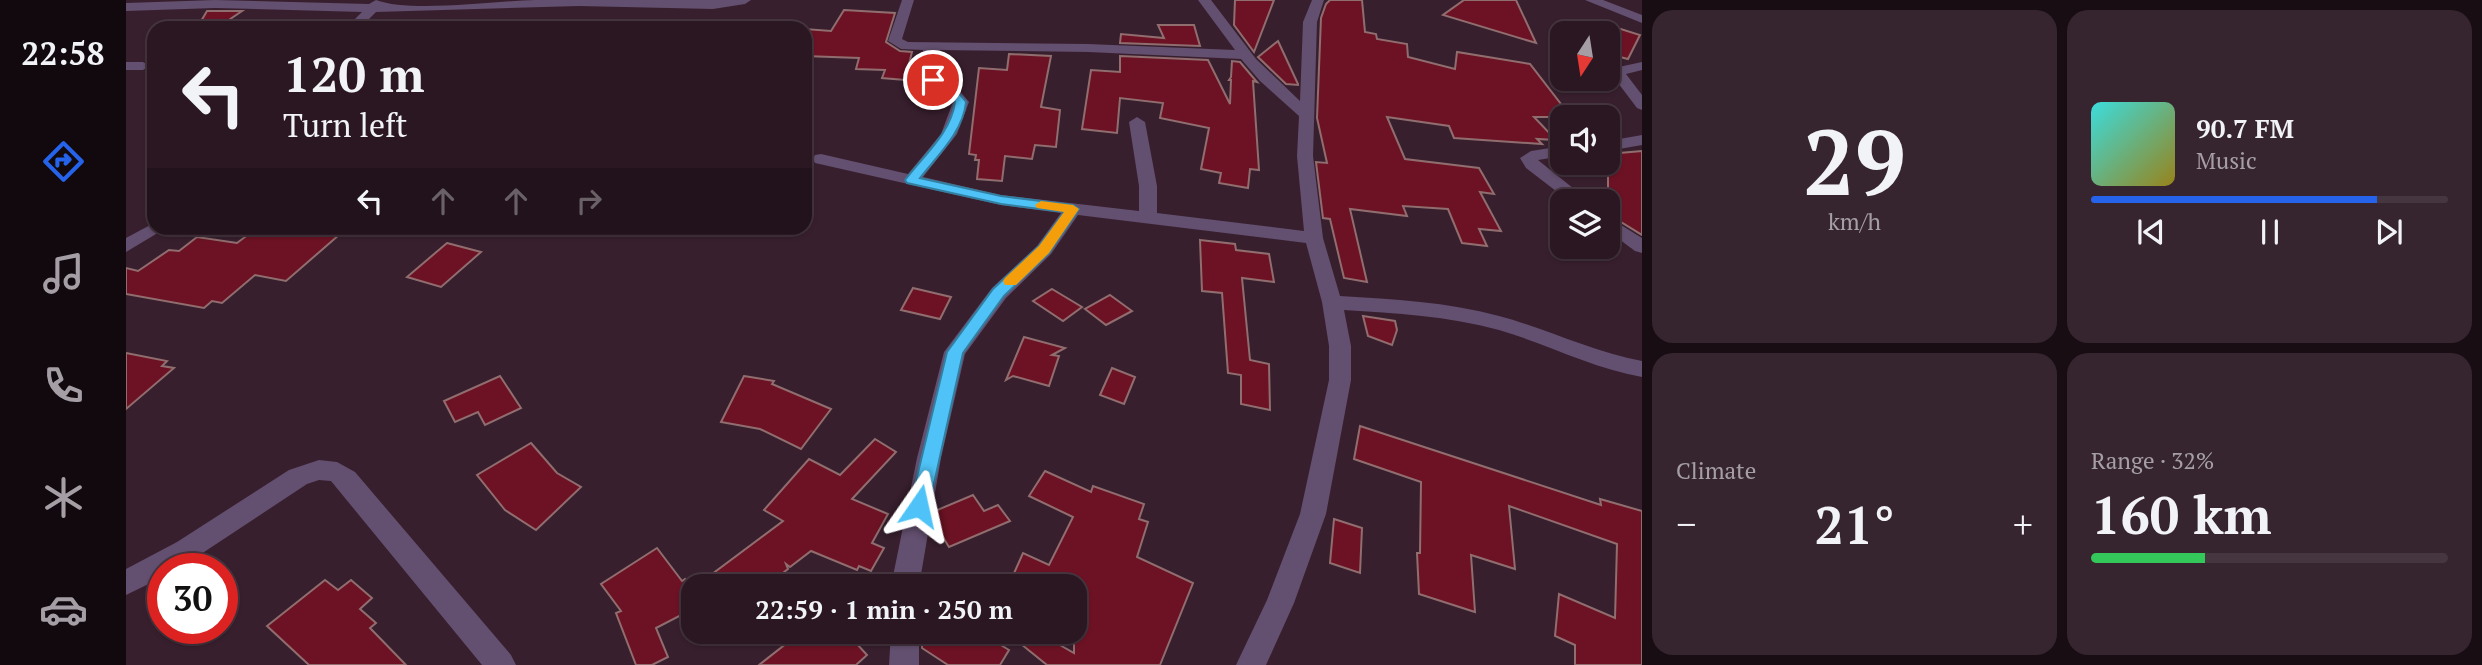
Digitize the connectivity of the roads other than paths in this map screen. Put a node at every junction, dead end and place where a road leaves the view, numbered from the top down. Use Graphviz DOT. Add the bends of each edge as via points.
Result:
graph roads {
  1 [pos="745,0"];
  2 [pos="908,0"];
  3 [pos="1204,0"];
  4 [pos="1318,0"];
  5 [pos="1591,0"];
  6 [pos="375,5"];
  7 [pos="126,7"];
  8 [pos="1642,19"];
  9 [pos="360,21"];
  10 [pos="930,47"];
  11 [pos="1245,55"];
  12 [pos="126,66"];
  13 [pos="143,66"];
  14 [pos="1642,66"];
  15 [pos="1642,105"];
  16 [pos="1304,113"];
  17 [pos="1137,122"];
  18 [pos="1642,140"];
  19 [pos="1620,144"];
  20 [pos="1550,152"];
  21 [pos="821,159"];
  22 [pos="912,180"];
  23 [pos="1564,189"];
  24 [pos="1073,209"];
  25 [pos="1148,216"];
  26 [pos="1620,231"];
  27 [pos="147,234"];
  28 [pos="1314,238"];
  29 [pos="126,246"];
  30 [pos="1642,247"];
  31 [pos="1332,302"];
  32 [pos="1642,369"];
  33 [pos="907,574"];
  34 [pos="126,583"];
  35 [pos="905,644"];
  36 [pos="501,665"];
  37 [pos="904,665"];
  38 [pos="1251,665"];
  1 -- 6 [label="street" via="713,5"];
  2 -- 10 [label="street" via="895,41"];
  3 -- 11 [label="street"];
  4 -- 16 [label="street" via="1311,13"];
  5 -- 8 [label="street"];
  6 -- 7 [label="street"];
  6 -- 9 [label="street"];
  10 -- 11 [label="street"];
  10 -- 22 [label="street" via="928,75 961,102 952,129"];
  11 -- 16 [label="street"];
  12 -- 13 [label="street"];
  14 -- 15 [label="street" via="1623,68 1619,75"];
  16 -- 28 [label="street"];
  17 -- 25 [label="street"];
  18 -- 19 [label="street"];
  20 -- 23 [label="street" via="1528,158"];
  21 -- 22 [label="street"];
  22 -- 24 [label="street" via="1001,200"];
  24 -- 25 [label="street"];
  24 -- 33 [label="street" via="1044,250 999,293 955,352"];
  25 -- 28 [label="street"];
  26 -- 30 [label="street"];
  27 -- 29 [label="street"];
  28 -- 31 [label="street"];
  31 -- 32 [label="street" via="1493,321 1590,358"];
  31 -- 38 [label="street" via="1340,380 1313,514"];
  34 -- 36 [label="street" via="298,477 320,470 337,472"];
  35 -- 37 [label="street"];
}
